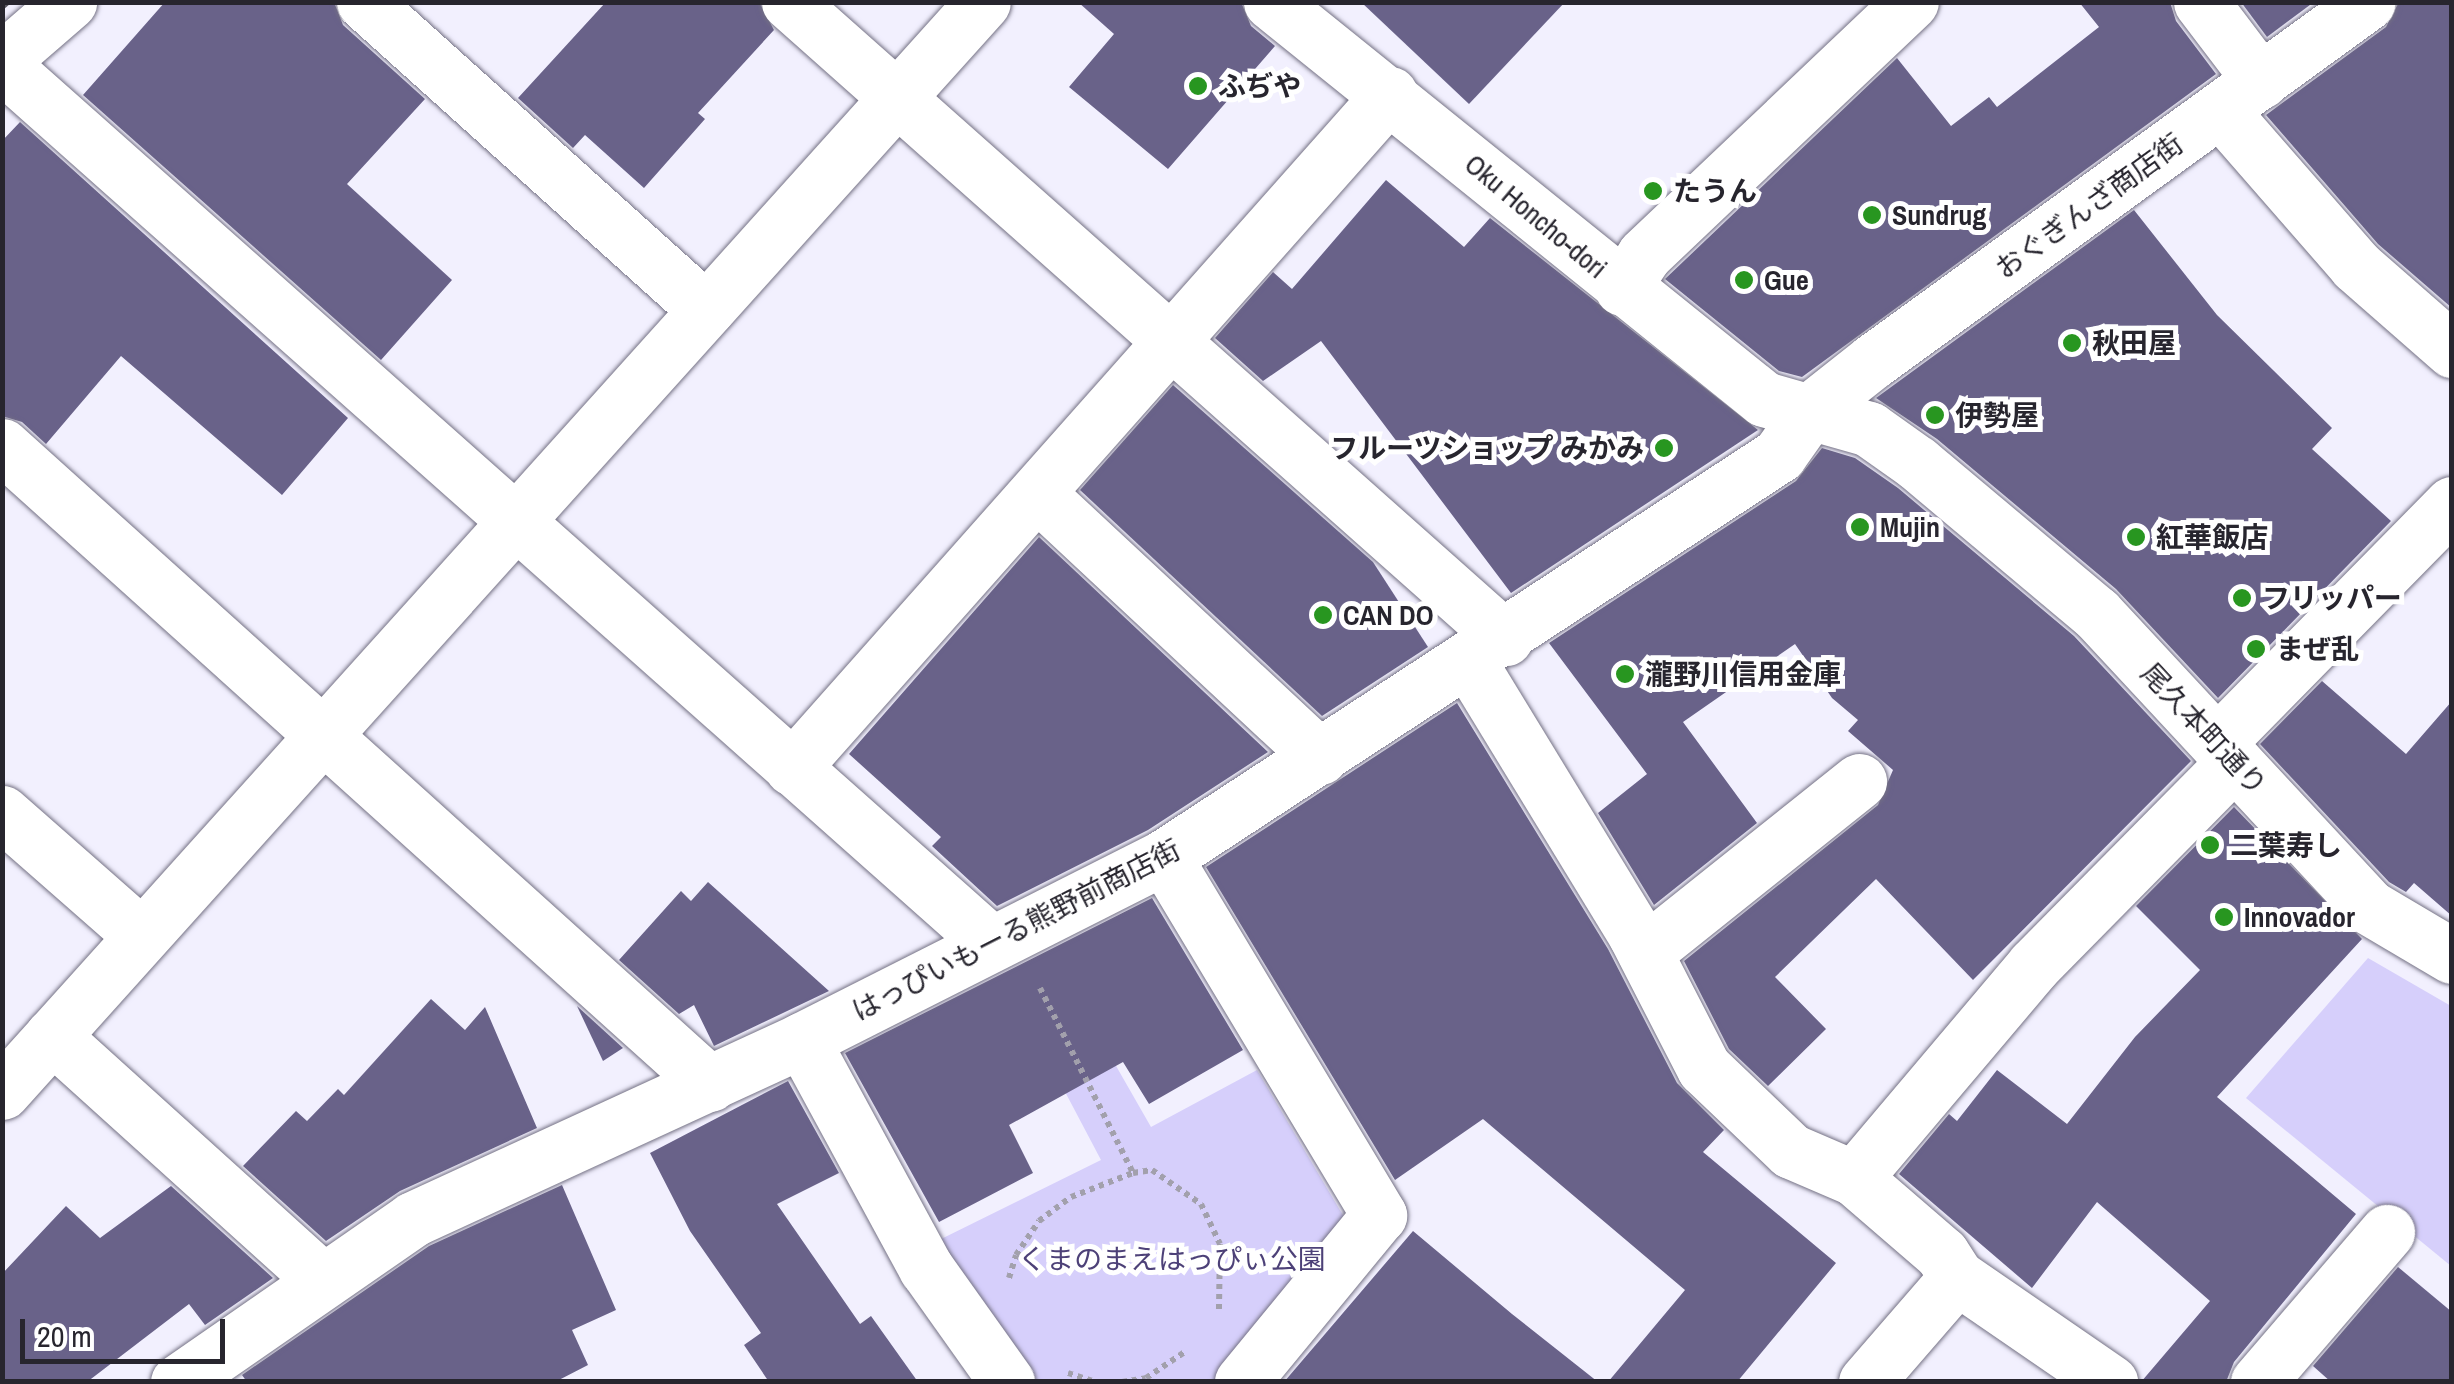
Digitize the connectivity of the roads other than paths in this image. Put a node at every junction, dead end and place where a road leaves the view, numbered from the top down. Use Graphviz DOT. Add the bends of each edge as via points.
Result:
graph roads {
  1 [pos="68,2"];
  2 [pos="364,2"];
  3 [pos="788,2"];
  4 [pos="982,2"];
  5 [pos="1271,2"];
  6 [pos="1911,2"];
  7 [pos="2201,2"];
  8 [pos="2368,2"];
  9 [pos="2,62"];
  10 [pos="1390,94"];
  11 [pos="2241,96"];
  12 [pos="896,98"];
  13 [pos="1622,288"];
  14 [pos="706,310"];
  15 [pos="1172,340"];
  16 [pos="2452,350"];
  17 [pos="1811,410"];
  18 [pos="2,446"];
  19 [pos="1036,493"];
  20 [pos="2452,504"];
  21 [pos="515,523"];
  22 [pos="2096,613"];
  23 [pos="1487,650"];
  24 [pos="322,735"];
  25 [pos="2226,753"];
  26 [pos="1320,757"];
  27 [pos="792,768"];
  28 [pos="1858,781"];
  29 [pos="2,813"];
  30 [pos="1164,858"];
  31 [pos="142,935"];
  32 [pos="1001,938"];
  33 [pos="2449,950"];
  34 [pos="1644,952"];
  35 [pos="52,1036"];
  36 [pos="802,1040"];
  37 [pos="710,1084"];
  38 [pos="2,1092"];
  39 [pos="1854,1178"];
  40 [pos="2387,1232"];
  41 [pos="1957,1277"];
  42 [pos="323,1281"];
  43 [pos="204,1374"];
  44 [pos="1029,1374"];
  45 [pos="1242,1382"];
  46 [pos="1866,1382"];
  47 [pos="2110,1382"];
  48 [pos="2258,1382"];
  1 -- 9 [label="street"];
  2 -- 14 [label="street"];
  3 -- 12 [label="street"];
  4 -- 12 [label="street"];
  5 -- 10 [label="street, Oku Honcho-dori"];
  6 -- 13 [label="street" via="1644,256"];
  7 -- 11 [label="street"];
  8 -- 11 [label="street, おぐぎんざ商店街"];
  9 -- 21 [label="street"];
  10 -- 13 [label="street, Oku Honcho-dori"];
  10 -- 15 [label="street"];
  11 -- 16 [label="street" via="2356,266"];
  11 -- 17 [label="street, おぐぎんざ商店街"];
  12 -- 14 [label="street"];
  12 -- 15 [label="street"];
  13 -- 17 [label="street, Oku Honcho-dori" via="1764,399"];
  14 -- 21 [label="street"];
  15 -- 19 [label="street"];
  15 -- 23 [label="street"];
  17 -- 22 [label="street, Oku Honcho-dori" via="1870,429"];
  17 -- 23 [label="street, はっぴいもーる熊野前商店街" via="1779,455"];
  18 -- 24 [label="street"];
  19 -- 26 [label="street"];
  19 -- 27 [label="street"];
  20 -- 25 [label="street"];
  21 -- 24 [label="street"];
  21 -- 27 [label="street"];
  22 -- 25 [label="street, 尾久本町通り"];
  23 -- 26 [label="street, はっぴいもーる熊野前商店街"];
  23 -- 34 [label="street"];
  24 -- 31 [label="street"];
  24 -- 37 [label="street"];
  25 -- 33 [label="street, 尾久本町通り" via="2369,906"];
  25 -- 39 [label="street" via="2034,964"];
  26 -- 30 [label="street, はっぴいもーる熊野前商店街"];
  27 -- 32 [label="street"];
  28 -- 34 [label="street"];
  29 -- 31 [label="street"];
  30 -- 32 [label="street, はっぴいもーる熊野前商店街"];
  30 -- 45 [label="street" via="1379,1216"];
  31 -- 35 [label="street"];
  32 -- 36 [label="street, はっぴいもーる熊野前商店街"];
  34 -- 39 [label="street" via="1704,1068 1790,1151"];
  35 -- 38 [label="street"];
  35 -- 42 [label="street"];
  36 -- 37 [label="street, はっぴいもーる熊野前商店街"];
  36 -- 44 [label="street" via="926,1268"];
  37 -- 42 [label="street, はっぴいもーる熊野前商店街" via="412,1219"];
  39 -- 41 [label="street" via="1942,1254"];
  40 -- 48 [label="street"];
  41 -- 46 [label="street"];
  41 -- 47 [label="street"];
  42 -- 43 [label="street, はっぴいもーる熊野前商店街"];
}
